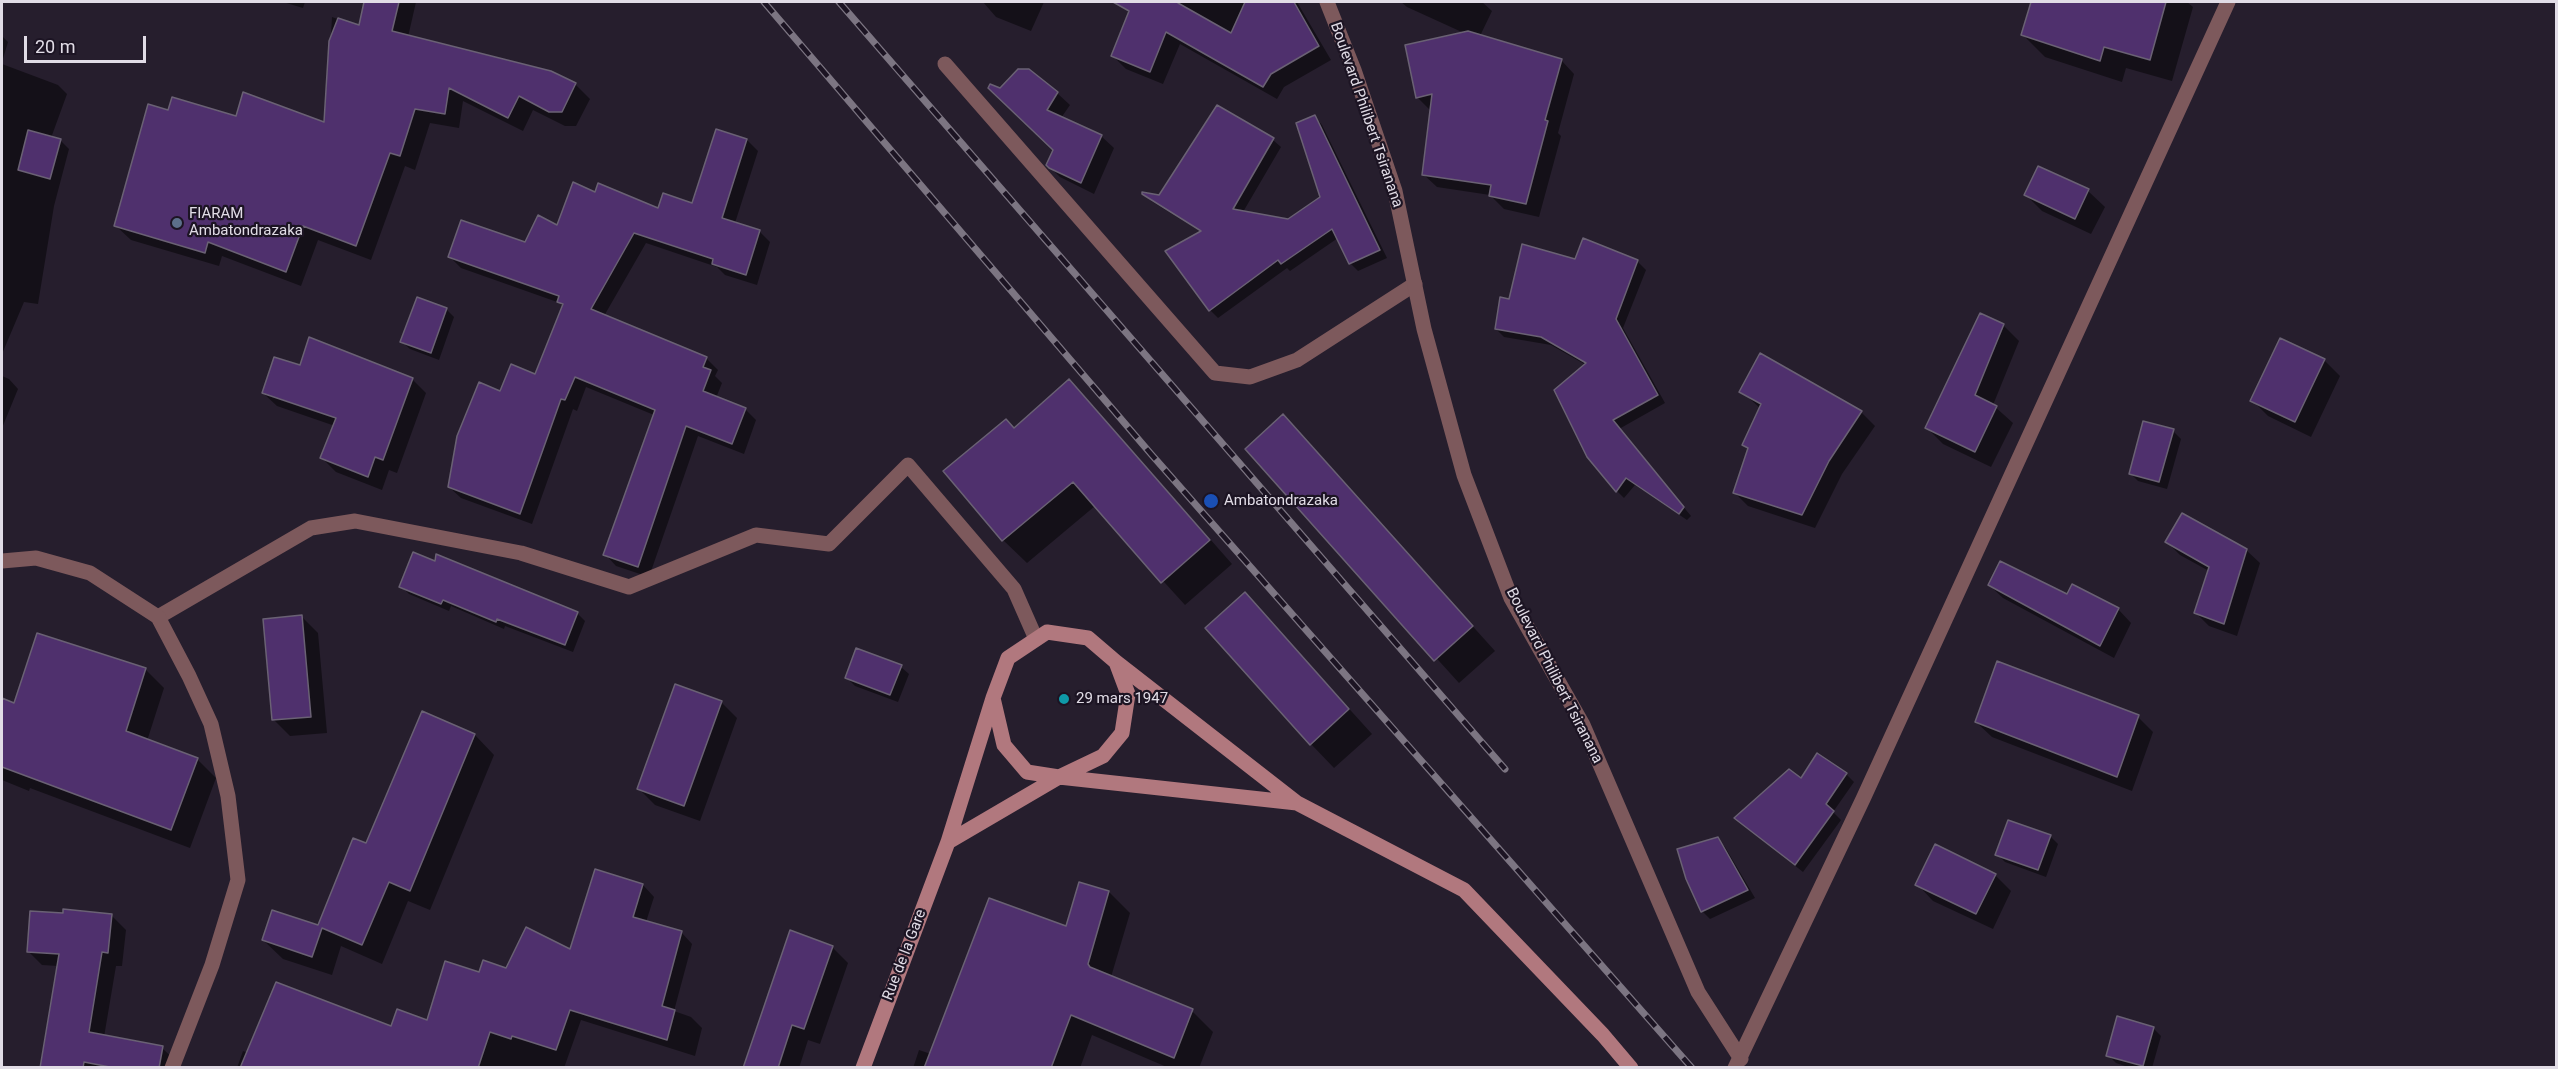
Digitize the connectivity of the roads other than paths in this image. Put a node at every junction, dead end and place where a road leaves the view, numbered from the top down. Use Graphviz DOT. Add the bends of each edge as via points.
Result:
graph roads {
  1 [pos="1327,2"];
  2 [pos="2228,2"];
  3 [pos="945,64"];
  4 [pos="1415,284"];
  5 [pos="2,561"];
  6 [pos="158,617"];
  7 [pos="1036,639"];
  8 [pos="1116,663"];
  9 [pos="993,698"];
  10 [pos="1059,777"];
  11 [pos="1297,803"];
  12 [pos="948,842"];
  13 [pos="1738,1063"];
  14 [pos="172,1068"];
  15 [pos="862,1068"];
  16 [pos="1631,1068"];
  1 -- 4 [label="street, Boulevard Philibert Tsiranana" via="1395,191"];
  2 -- 13 [label="street"];
  3 -- 4 [label="street" via="1215,373 1250,376 1297,360"];
  4 -- 13 [label="street, Boulevard Philibert Tsiranana" via="1464,475 1511,598 1583,725 1698,992"];
  5 -- 6 [label="street" via="36,558 90,573"];
  6 -- 7 [label="street" via="311,528 355,521 521,553 629,587 756,535 829,544 908,465 1014,589"];
  6 -- 14 [label="street" via="211,724 228,795 238,880 212,965"];
  7 -- 8 [label="street" via="1047,632 1089,638"];
  7 -- 9 [label="street" via="1008,658"];
  8 -- 10 [label="street" via="1128,694 1122,734 1103,756"];
  8 -- 11 [label="street"];
  9 -- 10 [label="street" via="1004,745 1027,772"];
  9 -- 12 [label="street, Rue de la Gare"];
  10 -- 11 [label="street"];
  10 -- 12 [label="street"];
  11 -- 16 [label="street" via="1464,890"];
  12 -- 15 [label="street, Rue de la Gare"];
}
